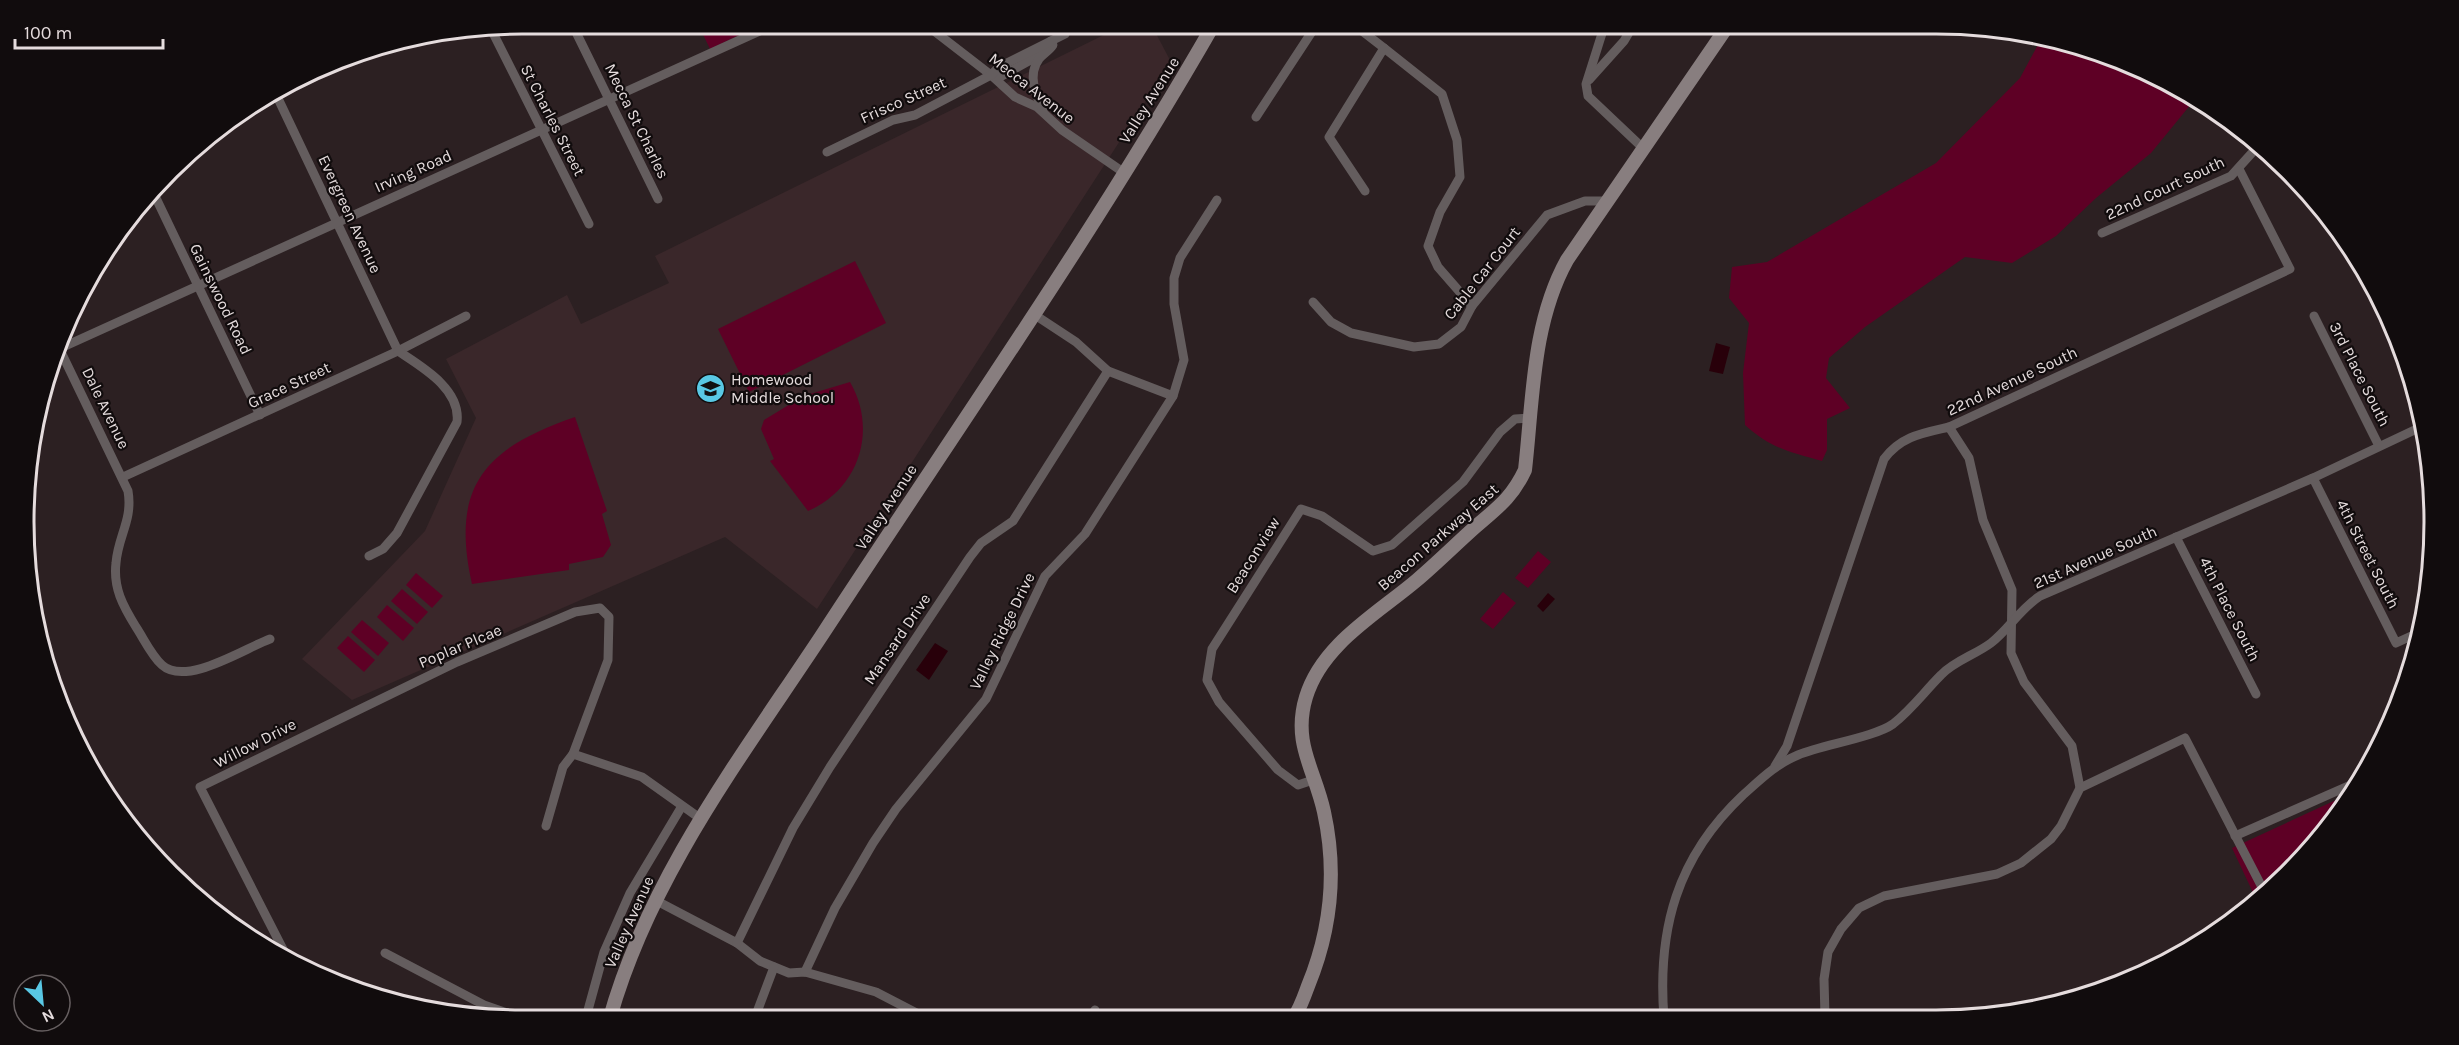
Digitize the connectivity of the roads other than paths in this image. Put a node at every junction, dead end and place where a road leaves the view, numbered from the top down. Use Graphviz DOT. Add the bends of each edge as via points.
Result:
graph roads {
  1 [pos="577,34"];
  2 [pos="752,34"];
  3 [pos="938,34"];
  4 [pos="1065,34"];
  5 [pos="1208,34"];
  6 [pos="1310,34"];
  7 [pos="1366,34"];
  8 [pos="1602,34"];
  9 [pos="1628,34"];
  10 [pos="1722,34"];
  11 [pos="494,36"];
  12 [pos="1051,45"];
  13 [pos="1384,48"];
  14 [pos="991,75"];
  15 [pos="1586,84"];
  16 [pos="608,98"];
  17 [pos="279,100"];
  18 [pos="1045,114"];
  19 [pos="1256,117"];
  20 [pos="541,130"];
  21 [pos="1645,150"];
  22 [pos="827,152"];
  23 [pos="2253,152"];
  24 [pos="2239,169"];
  25 [pos="1123,172"];
  26 [pos="1365,190"];
  27 [pos="658,199"];
  28 [pos="157,200"];
  29 [pos="1216,200"];
  30 [pos="1609,201"];
  31 [pos="337,221"];
  32 [pos="590,224"];
  33 [pos="2102,232"];
  34 [pos="197,285"];
  35 [pos="1312,302"];
  36 [pos="1472,306"];
  37 [pos="1035,315"];
  38 [pos="466,316"];
  39 [pos="2314,316"];
  40 [pos="69,344"];
  41 [pos="398,351"];
  42 [pos="64,357"];
  43 [pos="1108,371"];
  44 [pos="1173,396"];
  45 [pos="260,415"];
  46 [pos="1531,418"];
  47 [pos="1949,427"];
  48 [pos="2415,429"];
  49 [pos="2379,446"];
  50 [pos="123,477"];
  51 [pos="2313,478"];
  52 [pos="2176,537"];
  53 [pos="369,556"];
  54 [pos="2011,620"];
  55 [pos="2411,637"];
  56 [pos="270,639"];
  57 [pos="2256,694"];
  58 [pos="324,725"];
  59 [pos="573,754"];
  60 [pos="1774,767"];
  61 [pos="1313,780"];
  62 [pos="2346,787"];
  63 [pos="2080,788"];
  64 [pos="682,807"];
  65 [pos="701,819"];
  66 [pos="546,826"];
  67 [pos="2235,836"];
  68 [pos="2261,886"];
  69 [pos="655,900"];
  70 [pos="737,944"];
  71 [pos="282,947"];
  72 [pos="385,953"];
  73 [pos="774,967"];
  74 [pos="805,972"];
  75 [pos="496,1009"];
  76 [pos="588,1010"];
  77 [pos="613,1010"];
  78 [pos="758,1010"];
  79 [pos="911,1010"];
  80 [pos="1297,1010"];
  81 [pos="1663,1010"];
  82 [pos="1825,1010"];
  1 -- 16 [label="street, Mecca St Charles"];
  2 -- 16 [label="street, Irving Road"];
  3 -- 14 [label="street, Mecca Avenue"];
  4 -- 12 [label="street"];
  5 -- 25 [label="main road, Valley Avenue"];
  6 -- 19 [label="street"];
  7 -- 13 [label="street"];
  8 -- 15 [label="street"];
  9 -- 15 [label="street"];
  10 -- 21 [label="main road, Beacon Parkway East"];
  11 -- 20 [label="street, St Charles Street"];
  12 -- 14 [label="street, Frisco Street" via="1000,76"];
  12 -- 18 [label="street" via="1039,59 1034,75 1034,90"];
  13 -- 26 [label="street" via="1329,137"];
  13 -- 36 [label="street" via="1442,94 1458,140 1461,177 1440,212 1428,246 1438,267"];
  14 -- 18 [label="street, Mecca Avenue"];
  14 -- 22 [label="street, Frisco Street" via="915,115 893,120"];
  15 -- 21 [label="street" via="1588,96"];
  16 -- 20 [label="street, Irving Road"];
  16 -- 27 [label="street, Mecca St Charles"];
  17 -- 31 [label="street, Evergreen Avenue"];
  18 -- 25 [label="street, Mecca Avenue"];
  20 -- 31 [label="street, Irving Road"];
  20 -- 32 [label="street, St Charles Street"];
  21 -- 30 [label="main road, Beacon Parkway East"];
  23 -- 24 [label="street"];
  24 -- 33 [label="street, 22nd Court South" via="2231,176"];
  24 -- 47 [label="street, 22nd Avenue South" via="2290,269"];
  25 -- 37 [label="main road, Valley Avenue"];
  28 -- 34 [label="street, Gainswood Road"];
  29 -- 44 [label="street, Valley Ridge Drive" via="1180,258 1174,278 1174,304 1184,360"];
  30 -- 36 [label="street, Cable Car Court" via="1585,201 1547,215"];
  30 -- 46 [label="main road, Beacon Parkway East" via="1552,287 1543,318"];
  31 -- 34 [label="street, Irving Road"];
  31 -- 41 [label="street, Evergreen Avenue"];
  34 -- 40 [label="street, Irving Road"];
  34 -- 45 [label="street, Gainswood Road"];
  35 -- 36 [label="street, Cable Car Court" via="1331,322 1351,333 1414,347 1439,344 1461,327"];
  37 -- 43 [label="street" via="1076,342"];
  37 -- 65 [label="main road, Valley Avenue" via="963,418"];
  38 -- 41 [label="street, Grace Street"];
  39 -- 49 [label="street, 3rd Place South"];
  41 -- 45 [label="street, Grace Street"];
  41 -- 53 [label="street" via="423,367 452,396 458,410 457,422 397,533"];
  42 -- 50 [label="street, Dale Avenue"];
  43 -- 44 [label="street"];
  43 -- 70 [label="street, Mansard Drive" via="1013,521 981,543 970,557 830,767 793,828"];
  44 -- 74 [label="street, Valley Ridge Drive" via="1085,534 1045,576 986,699 873,843 835,908"];
  45 -- 50 [label="street, Grace Street"];
  46 -- 61 [label="main road, Beacon Parkway East" via="1525,470 1515,491 1339,644 1320,667 1306,697 1301,722 1303,750"];
  46 -- 61 [label="street, Beaconview" via="1515,419 1500,432 1463,482 1392,545 1373,551 1322,516 1301,509 1212,650 1207,680 1219,702 1278,770 1298,785"];
  47 -- 54 [label="street" via="1973,468 1983,520 2012,590"];
  47 -- 60 [label="street, 22nd Avenue South" via="1894,445 1884,459 1787,746"];
  48 -- 49 [label="street, 21st Avenue South"];
  49 -- 51 [label="street, 21st Avenue South"];
  50 -- 56 [label="street, Dale Avenue" via="130,514 116,560 115,581 120,601 163,666 174,671 204,669"];
  51 -- 52 [label="street, 21st Avenue South"];
  51 -- 55 [label="street, 4th Street South" via="2396,644"];
  52 -- 54 [label="street, 21st Avenue South" via="2040,596"];
  52 -- 57 [label="street, 4th Place South"];
  54 -- 60 [label="street, 21st Avenue South" via="1991,642 1942,673 1915,706 1890,726"];
  54 -- 63 [label="street" via="2011,653 2019,674 2072,746"];
  58 -- 59 [label="street, Poplar Plcae" via="457,662 575,612 600,608 609,617 608,660"];
  58 -- 71 [label="street, Willow Drive" via="200,787"];
  59 -- 64 [label="street" via="642,777"];
  59 -- 66 [label="street" via="563,768"];
  60 -- 81 [label="street, 21st Avenue South" via="1719,818 1701,842 1676,895 1665,936 1661,978"];
  61 -- 80 [label="main road, Beacon Parkway East" via="1324,811 1331,897 1321,954"];
  62 -- 67 [label="street"];
  63 -- 67 [label="street" via="2185,738"];
  63 -- 82 [label="street" via="2061,826 2029,858 1996,874 1884,896 1860,908 1841,929 1828,952"];
  64 -- 65 [label="street"];
  64 -- 76 [label="street" via="630,893 604,952"];
  65 -- 69 [label="main road, Valley Avenue"];
  67 -- 68 [label="street"];
  69 -- 70 [label="street"];
  69 -- 77 [label="main road, Valley Avenue"];
  70 -- 73 [label="street"];
  72 -- 75 [label="street"];
  73 -- 74 [label="street" via="789,973"];
  73 -- 78 [label="street"];
  74 -- 79 [label="street" via="876,992"];
}
